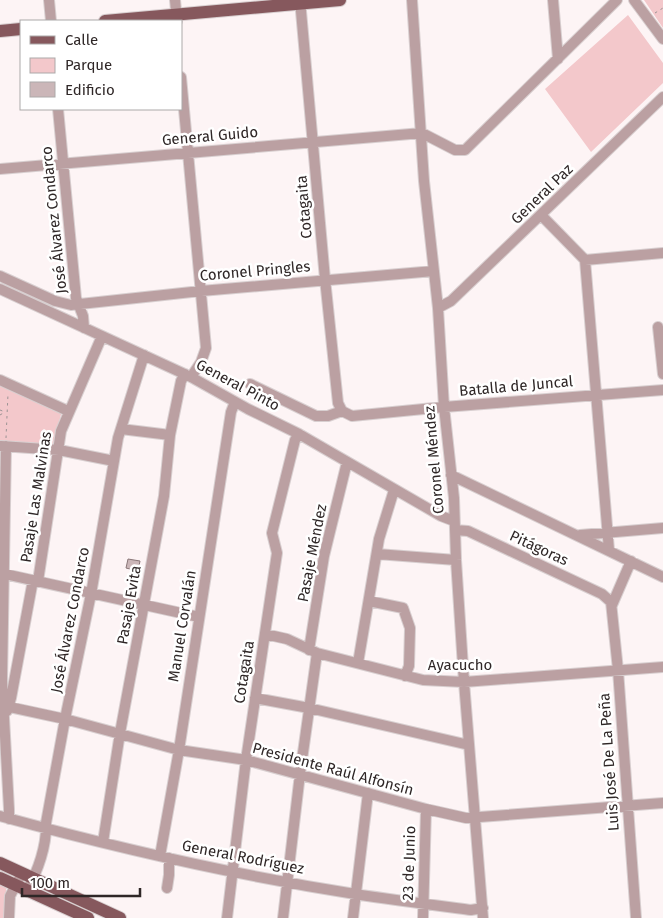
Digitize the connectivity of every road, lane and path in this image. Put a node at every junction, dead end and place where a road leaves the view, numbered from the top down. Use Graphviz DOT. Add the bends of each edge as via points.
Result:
graph roads {
  1 [pos="49,0"];
  2 [pos="175,0"];
  3 [pos="340,0"];
  4 [pos="412,0"];
  5 [pos="553,0"];
  6 [pos="617,0"];
  7 [pos="634,0"];
  8 [pos="301,2"];
  9 [pos="176,18"];
  10 [pos="51,20"];
  11 [pos="129,20"];
  12 [pos="20,29"];
  13 [pos="0,31"];
  14 [pos="663,39"];
  15 [pos="558,59"];
  16 [pos="182,88"];
  17 [pos="663,97"];
  18 [pos="58,110"];
  19 [pos="422,133"];
  20 [pos="314,142"];
  21 [pos="188,153"];
  22 [pos="63,165"];
  23 [pos="0,169"];
  24 [pos="541,215"];
  25 [pos="663,253"];
  26 [pos="585,260"];
  27 [pos="434,271"];
  28 [pos="0,276"];
  29 [pos="325,279"];
  30 [pos="0,289"];
  31 [pos="201,290"];
  32 [pos="79,304"];
  33 [pos="438,308"];
  34 [pos="658,327"];
  35 [pos="84,328"];
  36 [pos="102,336"];
  37 [pos="144,355"];
  38 [pos="663,374"];
  39 [pos="188,375"];
  40 [pos="4,382"];
  41 [pos="250,384"];
  42 [pos="663,390"];
  43 [pos="596,395"];
  44 [pos="235,402"];
  45 [pos="444,407"];
  46 [pos="0,410"];
  47 [pos="68,411"];
  48 [pos="342,411"];
  49 [pos="6,412"];
  50 [pos="0,415"];
  51 [pos="121,429"];
  52 [pos="299,434"];
  53 [pos="170,435"];
  54 [pos="3,446"];
  55 [pos="59,450"];
  56 [pos="114,461"];
  57 [pos="347,462"];
  58 [pos="451,475"];
  59 [pos="394,490"];
  60 [pos="455,525"];
  61 [pos="663,528"];
  62 [pos="608,532"];
  63 [pos="578,535"];
  64 [pos="609,550"];
  65 [pos="377,554"];
  66 [pos="456,560"];
  67 [pos="631,561"];
  68 [pos="2,573"];
  69 [pos="663,577"];
  70 [pos="35,580"];
  71 [pos="92,594"];
  72 [pos="369,601"];
  73 [pos="610,601"];
  74 [pos="144,605"];
  75 [pos="199,617"];
  76 [pos="265,634"];
  77 [pos="313,651"];
  78 [pos="358,663"];
  79 [pos="663,667"];
  80 [pos="618,670"];
  81 [pos="405,676"];
  82 [pos="464,682"];
  83 [pos="255,698"];
  84 [pos="4,705"];
  85 [pos="309,708"];
  86 [pos="65,719"];
  87 [pos="120,734"];
  88 [pos="470,745"];
  89 [pos="179,750"];
  90 [pos="246,760"];
  91 [pos="300,774"];
  92 [pos="368,793"];
  93 [pos="663,804"];
  94 [pos="628,806"];
  95 [pos="426,810"];
  96 [pos="4,817"];
  97 [pos="475,819"];
  98 [pos="46,828"];
  99 [pos="102,842"];
  100 [pos="165,857"];
  101 [pos="0,863"];
  102 [pos="233,872"];
  103 [pos="28,876"];
  104 [pos="0,878"];
  105 [pos="288,882"];
  106 [pos="21,887"];
  107 [pos="167,888"];
  108 [pos="356,894"];
  109 [pos="423,903"];
  110 [pos="483,913"];
  111 [pos="9,918"];
  112 [pos="88,918"];
  113 [pos="120,918"];
  114 [pos="227,918"];
  115 [pos="283,918"];
  116 [pos="353,918"];
  117 [pos="423,918"];
  118 [pos="636,918"];
  1 -- 10 [label="street"];
  2 -- 9 [label="street"];
  3 -- 8 [label="main road"];
  4 -- 19 [label="street, Coronel Méndez"];
  5 -- 15 [label="street"];
  6 -- 15 [label="street"];
  7 -- 14 [label="street"];
  8 -- 9 [label="main road"];
  8 -- 20 [label="street, Cotagaita"];
  9 -- 11 [label="main road"];
  12 -- 13 [label="main road"];
  15 -- 19 [label="street" via="465,150 455,150"];
  16 -- 21 [label="street"];
  17 -- 24 [label="street, General Paz"];
  18 -- 22 [label="street, José Álvarez Condarco"];
  19 -- 20 [label="street, General Guido"];
  19 -- 27 [label="street, Coronel Méndez"];
  20 -- 21 [label="street, General Guido"];
  20 -- 29 [label="street, Cotagaita"];
  21 -- 22 [label="street, General Guido"];
  21 -- 31 [label="street"];
  22 -- 23 [label="street, General Guido"];
  22 -- 32 [label="street, José Álvarez Condarco"];
  24 -- 26 [label="street"];
  24 -- 33 [label="street, General Paz" via="451,302"];
  25 -- 26 [label="street"];
  26 -- 43 [label="street"];
  27 -- 29 [label="street, Coronel Pringles"];
  27 -- 33 [label="street, Coronel Méndez"];
  28 -- 32 [label="street" via="55,301"];
  29 -- 31 [label="street, Coronel Pringles"];
  29 -- 48 [label="street, Cotagaita" via="338,403"];
  30 -- 35 [label="street, General Pinto"];
  31 -- 32 [label="street, Coronel Pringles"];
  31 -- 39 [label="street, Pasaje Evita" via="206,348"];
  32 -- 35 [label="street, José Álvarez Condarco"];
  33 -- 45 [label="street, Coronel Méndez"];
  34 -- 38 [label="street"];
  35 -- 36 [label="street, General Pinto"];
  36 -- 37 [label="street, General Pinto"];
  36 -- 47 [label="street, Pasaje Las Malvinas"];
  37 -- 39 [label="street, General Pinto"];
  37 -- 51 [label="street, José Álvarez Condarco"];
  39 -- 44 [label="street, General Pinto"];
  39 -- 53 [label="street, Pasaje Evita" via="181,381"];
  40 -- 47 [label="street"];
  40 -- 49 [label="path"];
  41 -- 48 [label="street" via="316,416"];
  42 -- 43 [label="street, Batalla de Juncal"];
  43 -- 45 [label="street, Batalla de Juncal"];
  43 -- 62 [label="street"];
  44 -- 52 [label="street, General Pinto"];
  44 -- 75 [label="street, Manuel Corvalán"];
  45 -- 48 [label="street, Batalla de Juncal" via="352,416"];
  45 -- 58 [label="street, Coronel Méndez"];
  46 -- 49 [label="path"];
  47 -- 55 [label="street, Pasaje Las Malvinas"];
  49 -- 50 [label="path"];
  49 -- 54 [label="path"];
  51 -- 53 [label="street"];
  51 -- 56 [label="street, José Álvarez Condarco"];
  52 -- 57 [label="street, General Pinto"];
  52 -- 76 [label="street, Cotagaita" via="294,440 272,533 276,553"];
  53 -- 74 [label="street, Pasaje Evita" via="164,496"];
  54 -- 55 [label="street"];
  54 -- 68 [label="street"];
  55 -- 56 [label="street"];
  55 -- 70 [label="street, Pasaje Las Malvinas"];
  56 -- 71 [label="street, José Álvarez Condarco"];
  57 -- 59 [label="street, General Pinto"];
  57 -- 77 [label="street, Pasaje Méndez" via="324,556"];
  58 -- 60 [label="street, Coronel Méndez"];
  58 -- 63 [label="street"];
  59 -- 60 [label="street, General Pinto"];
  59 -- 65 [label="street"];
  60 -- 66 [label="street, Coronel Méndez"];
  60 -- 73 [label="street, Pitágoras"];
  61 -- 62 [label="street"];
  62 -- 63 [label="street"];
  62 -- 64 [label="street"];
  63 -- 64 [label="street"];
  64 -- 67 [label="street"];
  65 -- 66 [label="street"];
  65 -- 72 [label="street"];
  66 -- 82 [label="street, Coronel Méndez"];
  67 -- 69 [label="street"];
  67 -- 73 [label="street, Luis José De La Peña"];
  68 -- 70 [label="street"];
  68 -- 84 [label="street"];
  70 -- 71 [label="street"];
  70 -- 84 [label="street, Pasaje Las Malvinas"];
  71 -- 74 [label="street"];
  71 -- 86 [label="street, José Álvarez Condarco"];
  72 -- 78 [label="street"];
  72 -- 81 [label="street" via="403,608 410,628 409,666"];
  73 -- 80 [label="street, Luis José De La Peña"];
  74 -- 75 [label="street"];
  74 -- 87 [label="street, Pasaje Evita"];
  75 -- 89 [label="street, Manuel Corvalán"];
  76 -- 77 [label="street, Ayacucho"];
  76 -- 83 [label="street, Cotagaita"];
  77 -- 78 [label="street, Ayacucho"];
  77 -- 85 [label="street, Pasaje Méndez"];
  78 -- 81 [label="street, Ayacucho"];
  79 -- 80 [label="street, Ayacucho"];
  80 -- 82 [label="street, Ayacucho"];
  80 -- 94 [label="street, Luis José De La Peña"];
  81 -- 82 [label="street, Ayacucho"];
  82 -- 88 [label="street, Coronel Méndez"];
  83 -- 85 [label="street"];
  83 -- 90 [label="street, Cotagaita"];
  84 -- 86 [label="street, Presidente Raúl Alfonsín"];
  84 -- 96 [label="street" via="10,809"];
  85 -- 88 [label="street"];
  85 -- 91 [label="street, Pasaje Méndez"];
  86 -- 87 [label="street, Presidente Raúl Alfonsín"];
  86 -- 98 [label="street, José Álvarez Condarco"];
  87 -- 89 [label="street, Presidente Raúl Alfonsín"];
  87 -- 99 [label="street, Pasaje Evita"];
  88 -- 97 [label="street, Coronel Méndez"];
  89 -- 90 [label="street, Presidente Raúl Alfonsín"];
  89 -- 100 [label="street, Manuel Corvalán"];
  90 -- 91 [label="street, Presidente Raúl Alfonsín"];
  90 -- 102 [label="street, Cotagaita"];
  91 -- 92 [label="street, Presidente Raúl Alfonsín"];
  91 -- 105 [label="street, Pasaje Méndez"];
  92 -- 95 [label="street, Presidente Raúl Alfonsín"];
  92 -- 108 [label="street"];
  93 -- 94 [label="street, Presidente Raúl Alfonsín"];
  94 -- 97 [label="street, Presidente Raúl Alfonsín"];
  94 -- 118 [label="street, Luis José De La Peña"];
  95 -- 97 [label="street, Presidente Raúl Alfonsín"];
  95 -- 109 [label="street, 23 de Junio"];
  96 -- 98 [label="street, General Rodríguez"];
  97 -- 110 [label="street, Coronel Méndez"];
  98 -- 99 [label="street, General Rodríguez"];
  98 -- 103 [label="street, José Álvarez Condarco" via="38,868"];
  99 -- 100 [label="street, General Rodríguez"];
  100 -- 102 [label="street, General Rodríguez"];
  100 -- 107 [label="street, Manuel Corvalán"];
  101 -- 103 [label="main road"];
  102 -- 105 [label="street, General Rodríguez"];
  102 -- 114 [label="street, Cotagaita"];
  103 -- 106 [label="street, José Álvarez Condarco"];
  103 -- 113 [label="main road"];
  104 -- 106 [label="main road"];
  105 -- 108 [label="street, General Rodríguez"];
  105 -- 115 [label="street, Pasaje Méndez"];
  106 -- 111 [label="street, José Álvarez Condarco" via="8,901"];
  106 -- 112 [label="main road"];
  108 -- 109 [label="street, General Rodríguez"];
  108 -- 116 [label="street"];
  109 -- 110 [label="street, General Rodríguez"];
  109 -- 117 [label="street, 23 de Junio"];
}
